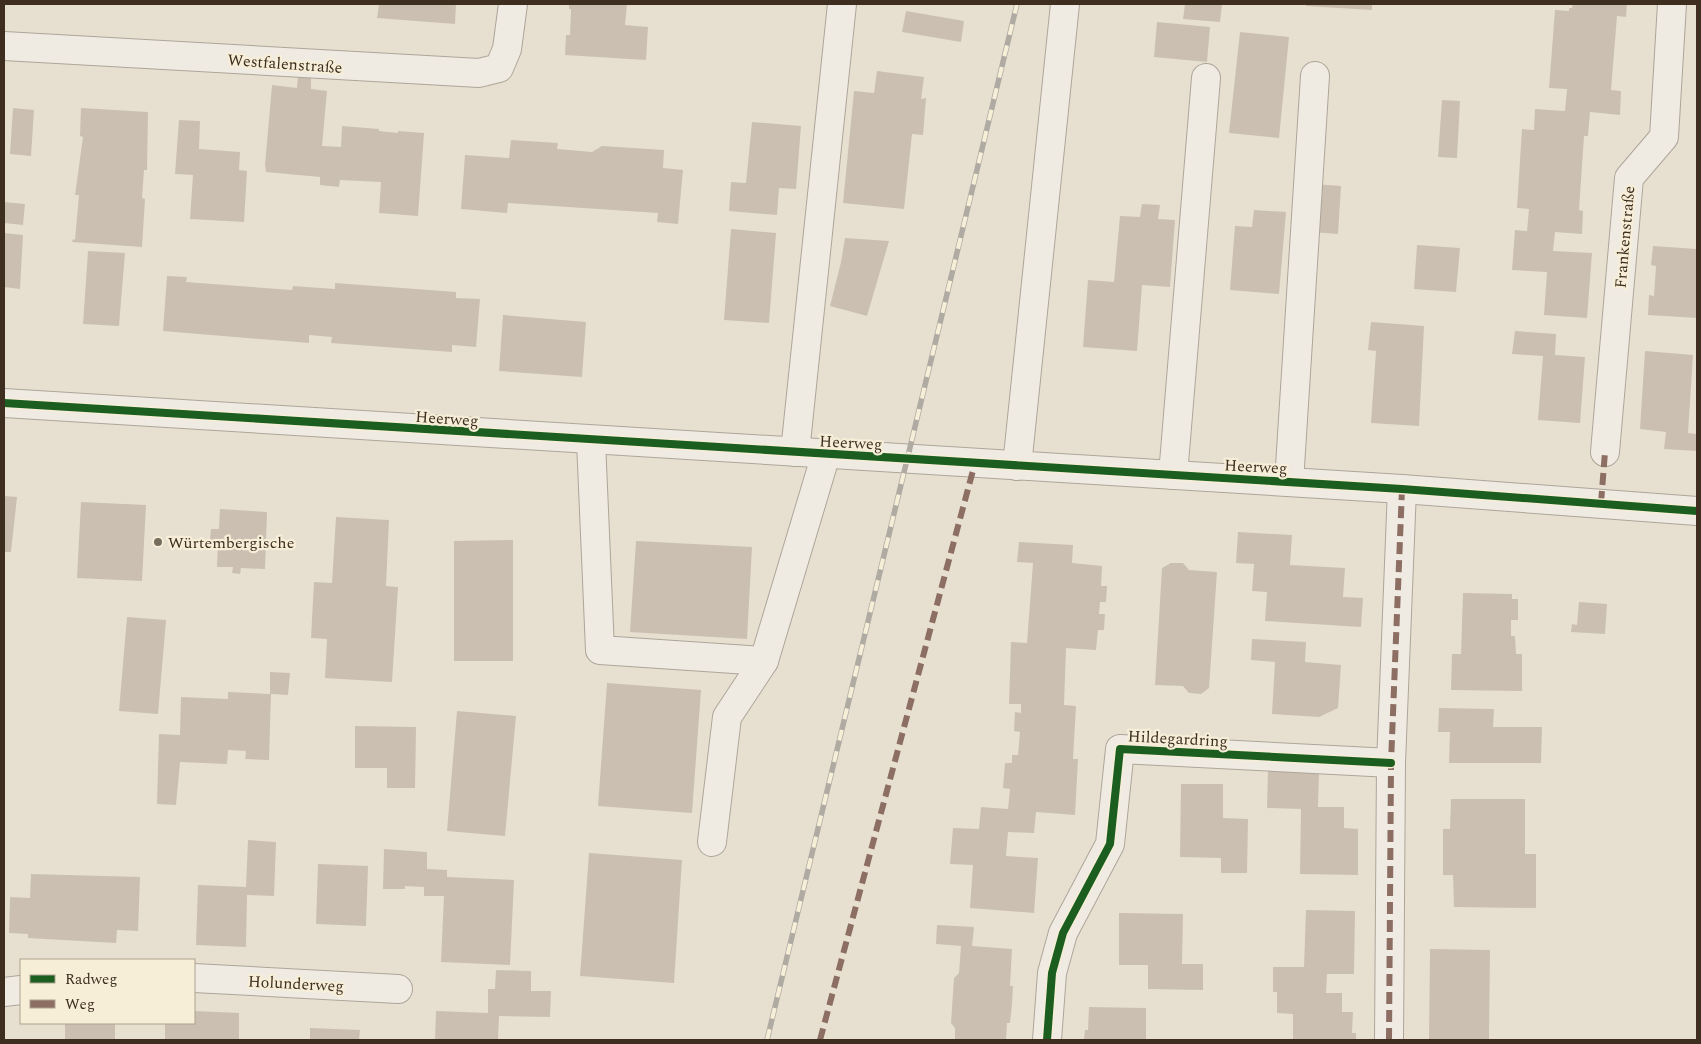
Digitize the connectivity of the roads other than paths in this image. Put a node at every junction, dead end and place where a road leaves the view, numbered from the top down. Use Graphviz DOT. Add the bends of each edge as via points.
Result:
graph roads {
  1 [pos="513,4"];
  2 [pos="842,4"];
  3 [pos="1064,4"];
  4 [pos="1672,4"];
  5 [pos="4,46"];
  6 [pos="1315,76"];
  7 [pos="1206,78"];
  8 [pos="4,403"];
  9 [pos="591,440"];
  10 [pos="795,452"];
  11 [pos="1605,452"];
  12 [pos="826,454"];
  13 [pos="1017,466"];
  14 [pos="1172,475"];
  15 [pos="1289,482"];
  16 [pos="1402,489"];
  17 [pos="1697,511"];
  18 [pos="764,661"];
  19 [pos="1391,763"];
  20 [pos="712,842"];
  21 [pos="195,978"];
  22 [pos="398,989"];
  23 [pos="20,990"];
  24 [pos="4,992"];
  25 [pos="1047,1040"];
  26 [pos="1389,1040"];
  1 -- 5 [label="street, Westfalenstraße" via="507,49 499,68 479,73"];
  2 -- 10 [label="street"];
  3 -- 13 [label="street"];
  4 -- 11 [label="street, Frankenstraße" via="1664,137 1629,178"];
  6 -- 15 [label="street"];
  7 -- 14 [label="street"];
  8 -- 9 [label="street, Heerweg"];
  9 -- 10 [label="street, Heerweg"];
  9 -- 18 [label="street" via="600,650"];
  10 -- 12 [label="street, Heerweg"];
  12 -- 13 [label="street, Heerweg"];
  12 -- 18 [label="street"];
  13 -- 14 [label="street, Heerweg"];
  14 -- 15 [label="street, Heerweg"];
  15 -- 16 [label="street, Heerweg"];
  16 -- 17 [label="street, Heerweg"];
  16 -- 19 [label="street"];
  18 -- 20 [label="street" via="727,717"];
  19 -- 25 [label="street, Hildegardring" via="1120,749 1110,844 1063,933 1052,974"];
  19 -- 26 [label="street"];
  21 -- 22 [label="street, Holunderweg"];
  23 -- 24 [label="street"];
}
